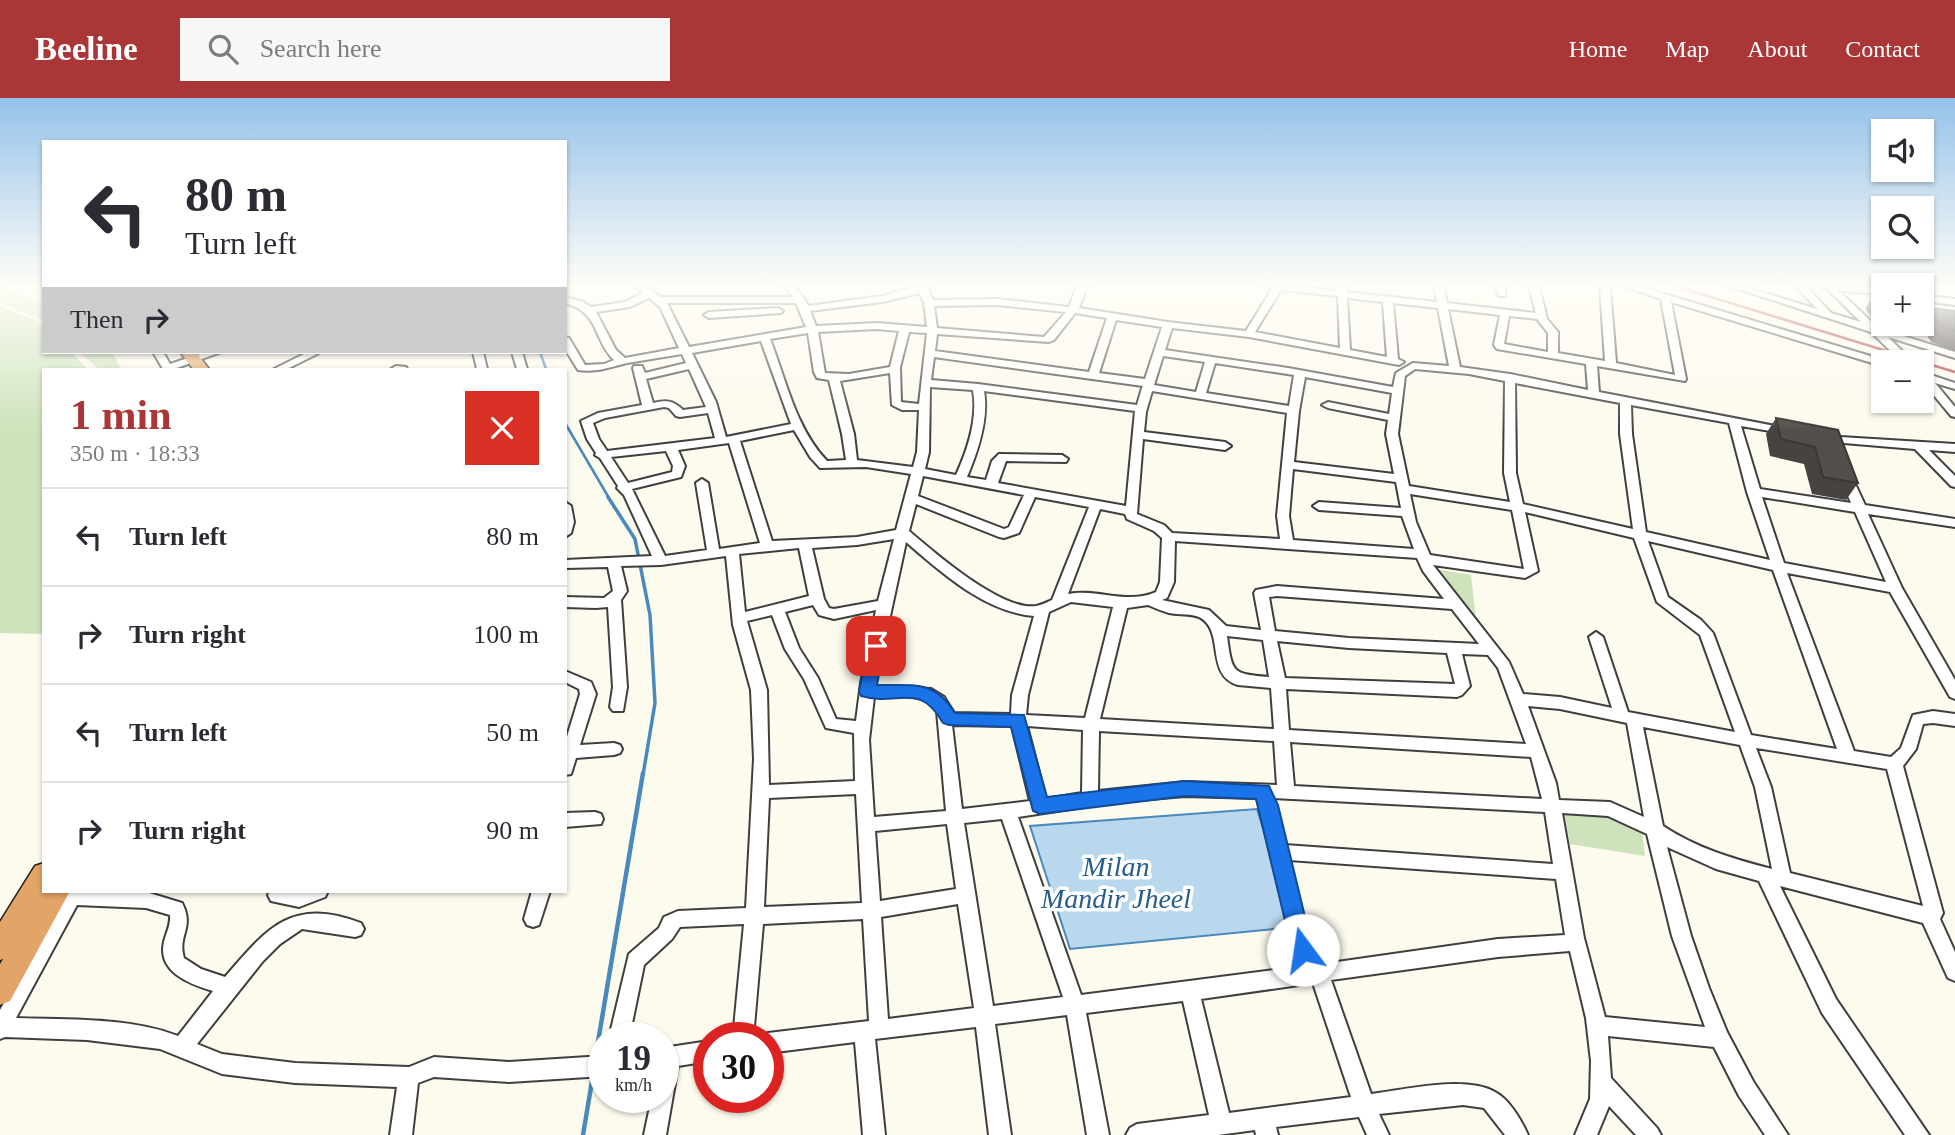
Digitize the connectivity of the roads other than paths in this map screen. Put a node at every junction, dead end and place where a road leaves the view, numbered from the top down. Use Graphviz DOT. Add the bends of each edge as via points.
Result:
graph roads {
  1 [pos="605,334"];
  2 [pos="678,334"];
  3 [pos="782,334"];
  4 [pos="815,334"];
  5 [pos="903,334"];
  6 [pos="932,334"];
  7 [pos="975,334"];
  8 [pos="1053,334"];
  9 [pos="1106,334"];
  10 [pos="1165,334"];
  11 [pos="1251,334"];
  12 [pos="1344,334"];
  13 [pos="1391,334"];
  14 [pos="1447,334"];
  15 [pos="1501,334"];
  16 [pos="1553,334"];
  17 [pos="1609,334"];
  18 [pos="1672,334"];
  19 [pos="1790,334"];
  20 [pos="1880,336"];
  21 [pos="1895,336"];
  22 [pos="765,339"];
  23 [pos="567,343"];
  24 [pos="685,349"];
  25 [pos="1895,350"];
  26 [pos="1158,352"];
  27 [pos="1345,352"];
  28 [pos="929,353"];
  29 [pos="166,354"];
  30 [pos="312,354"];
  31 [pos="1955,355"];
  32 [pos="1553,357"];
  33 [pos="1871,359"];
  34 [pos="190,360"];
  35 [pos="1211,360"];
  36 [pos="629,361"];
  37 [pos="1393,361"];
  38 [pos="1591,362"];
  39 [pos="693,365"];
  40 [pos="1611,365"];
  41 [pos="1413,366"];
  42 [pos="212,368"];
  43 [pos="281,368"];
  44 [pos="1455,369"];
  45 [pos="895,370"];
  46 [pos="1300,373"];
  47 [pos="1093,376"];
  48 [pos="642,377"];
  49 [pos="1510,377"];
  50 [pos="834,378"];
  51 [pos="1934,380"];
  52 [pos="926,383"];
  53 [pos="1148,385"];
  54 [pos="1955,386"];
  55 [pos="978,387"];
  56 [pos="1934,390"];
  57 [pos="1398,391"];
  58 [pos="1594,394"];
  59 [pos="1200,395"];
  60 [pos="1625,401"];
  61 [pos="1328,405"];
  62 [pos="648,407"];
  63 [pos="925,407"];
  64 [pos="712,409"];
  65 [pos="1141,409"];
  66 [pos="1293,410"];
  67 [pos="1955,414"];
  68 [pos="1394,418"];
  69 [pos="1734,421"];
  70 [pos="798,426"];
  71 [pos="1139,435"];
  72 [pos="727,440"];
  73 [pos="670,446"];
  74 [pos="1225,446"];
  75 [pos="1919,446"];
  76 [pos="1955,448"];
  77 [pos="1837,451"];
  78 [pos="601,455"];
  79 [pos="1062,459"];
  80 [pos="852,464"];
  81 [pos="1288,465"];
  82 [pos="917,472"];
  83 [pos="960,479"];
  84 [pos="702,483"];
  85 [pos="1955,483"];
  86 [pos="991,484"];
  87 [pos="1404,484"];
  88 [pos="623,488"];
  89 [pos="1031,492"];
  90 [pos="1752,492"];
  91 [pos="911,498"];
  92 [pos="1096,504"];
  93 [pos="1319,506"];
  94 [pos="1518,507"];
  95 [pos="1858,508"];
  96 [pos="1131,511"];
  97 [pos="1408,512"];
  98 [pos="1955,523"];
  99 [pos="904,533"];
  100 [pos="1640,536"];
  101 [pos="1170,537"];
  102 [pos="1287,543"];
  103 [pos="805,545"];
  104 [pos="767,546"];
  105 [pos="732,553"];
  106 [pos="714,555"];
  107 [pos="1424,557"];
  108 [pos="656,561"];
  109 [pos="619,563"];
  110 [pos="567,564"];
  111 [pos="1776,566"];
  112 [pos="1895,588"];
  113 [pos="817,599"];
  114 [pos="614,600"];
  115 [pos="1152,601"];
  116 [pos="567,602"];
  117 [pos="1121,603"];
  118 [pos="885,604"];
  119 [pos="1453,604"];
  120 [pos="1050,607"];
  121 [pos="777,609"];
  122 [pos="739,618"];
  123 [pos="1219,630"];
  124 [pos="1270,636"];
  125 [pos="1596,637"];
  126 [pos="1453,647"];
  127 [pos="1491,650"];
  128 [pos="567,677"];
  129 [pos="1278,683"];
  130 [pos="867,691"];
  131 [pos="1955,693"];
  132 [pos="1518,699"];
  133 [pos="618,708"];
  134 [pos="943,712"];
  135 [pos="1628,718"];
  136 [pos="1018,720"];
  137 [pos="1955,720"];
  138 [pos="1091,724"];
  139 [pos="862,727"];
  140 [pos="1283,735"];
  141 [pos="1747,740"];
  142 [pos="614,749"];
  143 [pos="1534,751"];
  144 [pos="568,752"];
  145 [pos="1849,758"];
  146 [pos="1894,764"];
  147 [pos="862,787"];
  148 [pos="1262,791"];
  149 [pos="760,792"];
  150 [pos="1286,792"];
  151 [pos="1090,799"];
  152 [pos="1040,806"];
  153 [pos="1552,807"];
  154 [pos="1008,811"];
  155 [pos="956,817"];
  156 [pos="595,819"];
  157 [pos="567,820"];
  158 [pos="866,825"];
  159 [pos="1654,829"];
  160 [pos="1278,852"];
  161 [pos="1563,872"];
  162 [pos="42,877"];
  163 [pos="1774,878"];
  164 [pos="68,893"];
  165 [pos="315,893"];
  166 [pos="540,893"];
  167 [pos="277,895"];
  168 [pos="968,895"];
  169 [pos="871,911"];
  170 [pos="754,916"];
  171 [pos="1929,916"];
  172 [pos="533,919"];
  173 [pos="355,929"];
  174 [pos="1575,938"];
  175 [pos="0,947"];
  176 [pos="1955,972"];
  177 [pos="1314,973"];
  178 [pos="230,988"];
  179 [pos="0,991"];
  180 [pos="1190,991"];
  181 [pos="1075,1005"];
  182 [pos="985,1016"];
  183 [pos="623,1022"];
  184 [pos="744,1022"];
  185 [pos="1595,1025"];
  186 [pos="0,1028"];
  187 [pos="872,1030"];
  188 [pos="1719,1038"];
  189 [pos="784,1041"];
  190 [pos="181,1048"];
  191 [pos="588,1068"];
  192 [pos="409,1077"];
  193 [pos="1600,1081"];
  194 [pos="1364,1105"];
  195 [pos="659,1113"];
  196 [pos="1221,1123"];
  197 [pos="1265,1126"];
  198 [pos="401,1135"];
  199 [pos="654,1135"];
  200 [pos="874,1135"];
  201 [pos="1000,1135"];
  202 [pos="1098,1135"];
  203 [pos="1137,1135"];
  204 [pos="1378,1135"];
  205 [pos="1517,1135"];
  206 [pos="1586,1135"];
  207 [pos="1650,1135"];
  208 [pos="1777,1135"];
  209 [pos="1918,1135"];
  1 -- 36 [label="street" via="615,356"];
  2 -- 24 [label="street"];
  3 -- 22 [label="street"];
  4 -- 50 [label="street" via="820,375"];
  5 -- 45 [label="street"];
  6 -- 28 [label="street"];
  7 -- 8 [label="street" via="1045,340"];
  9 -- 47 [label="street"];
  10 -- 26 [label="street"];
  11 -- 27 [label="street"];
  12 -- 27 [label="street"];
  13 -- 37 [label="street"];
  14 -- 44 [label="street"];
  15 -- 32 [label="street" via="1501,347"];
  16 -- 32 [label="street"];
  17 -- 40 [label="street"];
  18 -- 40 [label="street" via="1681,379"];
  19 -- 33 [label="street"];
  20 -- 25 [label="street"];
  21 -- 31 [label="street"];
  22 -- 24 [label="street"];
  22 -- 70 [label="street"];
  23 -- 36 [label="street" via="582,368"];
  24 -- 36 [label="street"];
  24 -- 39 [label="street"];
  26 -- 35 [label="street"];
  26 -- 53 [label="street"];
  27 -- 37 [label="street"];
  28 -- 47 [label="street"];
  28 -- 52 [label="street"];
  29 -- 34 [label="street"];
  30 -- 43 [label="street"];
  32 -- 38 [label="street"];
  34 -- 42 [label="street"];
  35 -- 46 [label="street"];
  35 -- 59 [label="street"];
  36 -- 48 [label="street"];
  37 -- 41 [label="street"];
  38 -- 40 [label="street"];
  38 -- 58 [label="street"];
  39 -- 48 [label="street"];
  39 -- 64 [label="street"];
  41 -- 44 [label="street"];
  41 -- 57 [label="street" via="1400,375"];
  44 -- 49 [label="street"];
  45 -- 50 [label="street"];
  45 -- 63 [label="street" via="897,406"];
  46 -- 57 [label="street"];
  46 -- 66 [label="street"];
  47 -- 53 [label="street"];
  48 -- 62 [label="street"];
  49 -- 58 [label="street"];
  49 -- 94 [label="street" via="1510,472"];
  50 -- 80 [label="street"];
  51 -- 54 [label="street"];
  52 -- 55 [label="street"];
  52 -- 63 [label="street"];
  53 -- 59 [label="street"];
  53 -- 65 [label="street"];
  55 -- 65 [label="street"];
  55 -- 83 [label="street" via="975,441"];
  56 -- 67 [label="street"];
  57 -- 68 [label="street"];
  58 -- 60 [label="street"];
  59 -- 66 [label="street"];
  60 -- 69 [label="street"];
  60 -- 100 [label="street"];
  61 -- 68 [label="street"];
  62 -- 64 [label="street" via="669,404 680,414"];
  62 -- 78 [label="street" via="587,421"];
  63 -- 82 [label="street" via="923,452"];
  64 -- 72 [label="street"];
  65 -- 71 [label="street"];
  66 -- 81 [label="street"];
  68 -- 87 [label="street" via="1392,434"];
  69 -- 77 [label="street" via="1803,435"];
  69 -- 90 [label="street"];
  70 -- 72 [label="street"];
  70 -- 80 [label="street" via="824,465"];
  71 -- 74 [label="street"];
  71 -- 96 [label="street"];
  72 -- 73 [label="street"];
  72 -- 104 [label="street" via="744,468"];
  73 -- 78 [label="street"];
  73 -- 88 [label="street" via="677,474"];
  75 -- 76 [label="street"];
  75 -- 77 [label="street"];
  75 -- 85 [label="street"];
  77 -- 95 [label="street"];
  78 -- 88 [label="street"];
  79 -- 86 [label="street" via="1003,457"];
  80 -- 82 [label="street"];
  81 -- 87 [label="street"];
  81 -- 102 [label="street" via="1283,516"];
  82 -- 83 [label="street"];
  82 -- 91 [label="street"];
  83 -- 86 [label="street"];
  84 -- 106 [label="street"];
  86 -- 89 [label="street"];
  87 -- 94 [label="street"];
  87 -- 97 [label="street"];
  88 -- 108 [label="street" via="644,522"];
  89 -- 91 [label="street" via="1014,530 1004,534"];
  89 -- 92 [label="street"];
  90 -- 95 [label="street"];
  90 -- 111 [label="street"];
  91 -- 99 [label="street"];
  92 -- 96 [label="street"];
  92 -- 120 [label="street"];
  93 -- 97 [label="street"];
  94 -- 100 [label="street"];
  94 -- 107 [label="street" via="1529,573"];
  95 -- 98 [label="street"];
  95 -- 112 [label="street"];
  96 -- 101 [label="street" via="1131,516 1159,527"];
  97 -- 107 [label="street"];
  99 -- 103 [label="street"];
  99 -- 118 [label="street"];
  99 -- 120 [label="street" via="957,579 1009,605 1029,611"];
  100 -- 111 [label="street"];
  100 -- 141 [label="street" via="1662,599 1706,633"];
  101 -- 102 [label="street"];
  101 -- 115 [label="street" via="1167,582 1162,595"];
  102 -- 107 [label="street"];
  103 -- 104 [label="street"];
  103 -- 113 [label="street"];
  104 -- 105 [label="street"];
  105 -- 106 [label="street"];
  105 -- 122 [label="street"];
  106 -- 108 [label="street"];
  107 -- 119 [label="street"];
  108 -- 109 [label="street"];
  109 -- 110 [label="street"];
  109 -- 114 [label="street" via="620,591"];
  111 -- 112 [label="street"];
  111 -- 145 [label="street"];
  112 -- 131 [label="street"];
  113 -- 118 [label="street" via="828,614"];
  113 -- 121 [label="street"];
  114 -- 116 [label="street"];
  114 -- 133 [label="street"];
  115 -- 117 [label="street"];
  115 -- 123 [label="street" via="1204,613"];
  117 -- 120 [label="street" via="1071,597"];
  117 -- 138 [label="street"];
  118 -- 130 [label="street"];
  119 -- 124 [label="street" via="1265,592 1260,596"];
  119 -- 127 [label="street"];
  120 -- 136 [label="street" via="1020,695"];
  121 -- 122 [label="street"];
  121 -- 139 [label="street" via="831,724"];
  122 -- 149 [label="street" via="758,690"];
  123 -- 124 [label="street"];
  123 -- 129 [label="street" via="1223,660 1232,675 1238,680"];
  124 -- 126 [label="street"];
  124 -- 129 [label="street"];
  125 -- 135 [label="street"];
  126 -- 127 [label="street"];
  126 -- 129 [label="street" via="1463,686 1457,691"];
  127 -- 132 [label="street" via="1504,666"];
  128 -- 144 [label="street" via="588,689"];
  129 -- 140 [label="street"];
  130 -- 134 [label="street" via="926,692 939,701"];
  130 -- 139 [label="street"];
  132 -- 135 [label="street"];
  132 -- 143 [label="street"];
  134 -- 136 [label="street" via="960,721"];
  134 -- 155 [label="street"];
  135 -- 141 [label="street"];
  135 -- 159 [label="street"];
  136 -- 138 [label="street"];
  136 -- 152 [label="street"];
  137 -- 146 [label="street" via="1918,719 1906,757"];
  138 -- 140 [label="street"];
  138 -- 151 [label="street"];
  139 -- 147 [label="street"];
  140 -- 143 [label="street"];
  140 -- 150 [label="street"];
  141 -- 145 [label="street"];
  141 -- 163 [label="street" via="1763,788"];
  142 -- 144 [label="street"];
  143 -- 153 [label="street" via="1548,783"];
  145 -- 146 [label="street"];
  146 -- 171 [label="street" via="1934,913"];
  147 -- 149 [label="street"];
  147 -- 158 [label="street"];
  148 -- 150 [label="street"];
  148 -- 151 [label="street" via="1185,789"];
  148 -- 160 [label="street"];
  149 -- 170 [label="street"];
  150 -- 153 [label="street"];
  151 -- 152 [label="street"];
  152 -- 154 [label="street"];
  153 -- 159 [label="street" via="1610,808"];
  153 -- 161 [label="street"];
  154 -- 155 [label="street"];
  154 -- 181 [label="street"];
  155 -- 158 [label="street"];
  155 -- 168 [label="street"];
  156 -- 157 [label="street"];
  158 -- 169 [label="street"];
  159 -- 163 [label="street" via="1722,864"];
  159 -- 188 [label="street" via="1688,956"];
  160 -- 161 [label="street"];
  160 -- 177 [label="street"];
  161 -- 174 [label="street"];
  162 -- 175 [label="highway"];
  163 -- 171 [label="street"];
  163 -- 209 [label="street" via="1829,1006"];
  164 -- 178 [label="street" via="146,900 176,909 180,922 171,957 191,974"];
  164 -- 179 [label="highway"];
  164 -- 186 [label="street"];
  165 -- 167 [label="street" via="299,899"];
  166 -- 172 [label="street"];
  168 -- 169 [label="street"];
  168 -- 182 [label="street"];
  169 -- 170 [label="street"];
  169 -- 187 [label="street"];
  170 -- 183 [label="street" via="670,923 666,933 636,960"];
  170 -- 184 [label="street"];
  171 -- 176 [label="street"];
  173 -- 178 [label="street" via="293,923 273,938"];
  174 -- 177 [label="street" via="1569,943"];
  174 -- 185 [label="street" via="1588,976"];
  177 -- 180 [label="street"];
  177 -- 194 [label="street"];
  178 -- 190 [label="street"];
  180 -- 181 [label="street"];
  180 -- 196 [label="street"];
  181 -- 182 [label="street"];
  181 -- 202 [label="street"];
  182 -- 187 [label="street"];
  182 -- 201 [label="street"];
  185 -- 188 [label="street"];
  185 -- 193 [label="street"];
  186 -- 190 [label="street" via="87,1030 160,1039"];
  187 -- 189 [label="street"];
  187 -- 200 [label="street"];
  188 -- 208 [label="street" via="1739,1081"];
  190 -- 192 [label="street" via="222,1064 295,1073"];
  191 -- 192 [label="street" via="509,1072 434,1068"];
  192 -- 198 [label="street"];
  193 -- 206 [label="street" via="1600,1102"];
  193 -- 207 [label="street"];
  194 -- 197 [label="street"];
  194 -- 204 [label="street"];
  194 -- 205 [label="street" via="1479,1095 1499,1105"];
  195 -- 199 [label="street"];
  196 -- 197 [label="street"];
  196 -- 203 [label="street"];
}
